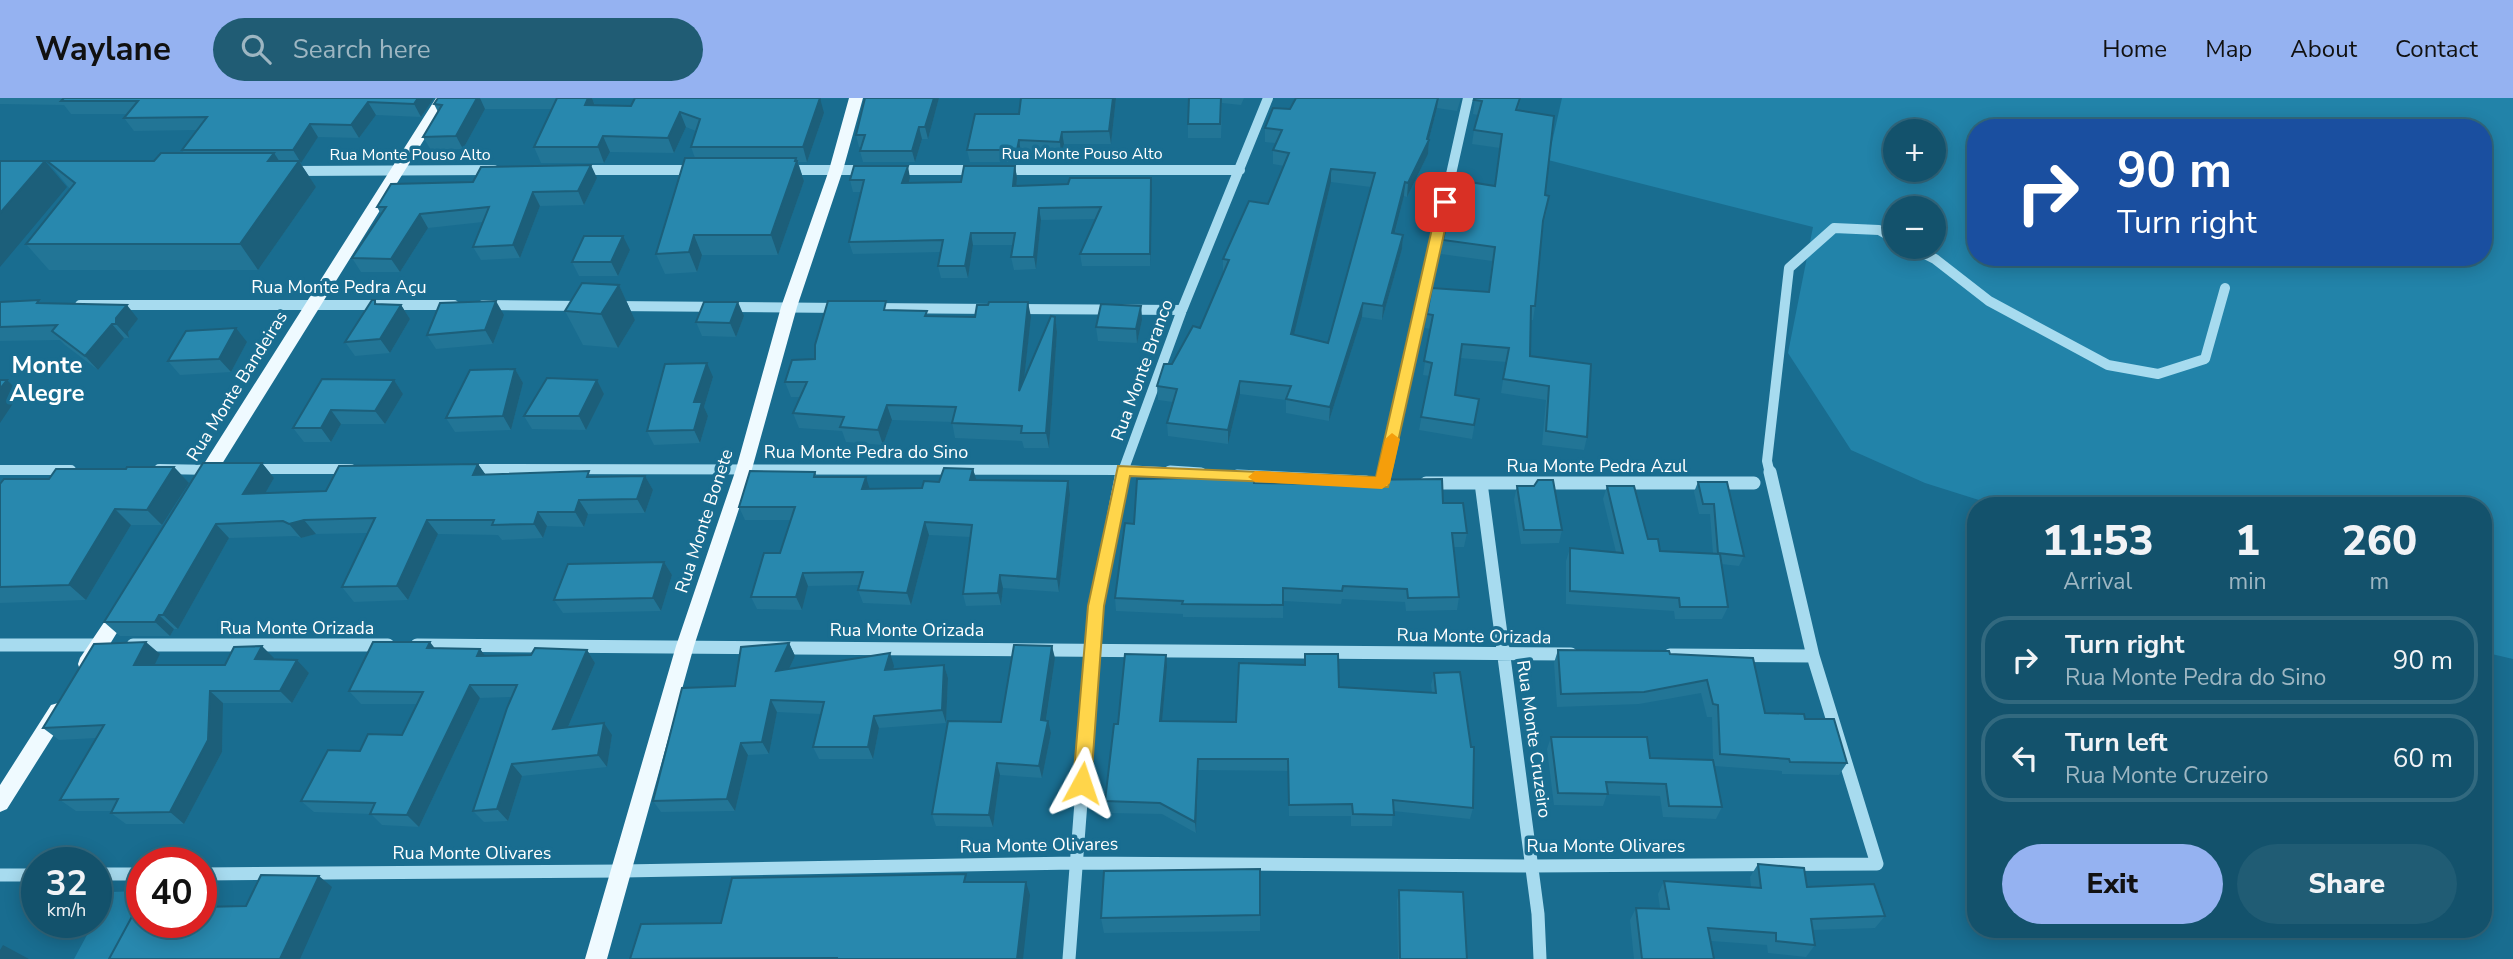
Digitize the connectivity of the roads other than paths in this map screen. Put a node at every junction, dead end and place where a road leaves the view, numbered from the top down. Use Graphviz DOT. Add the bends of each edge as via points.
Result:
graph roads {
  1 [pos="443,98"];
  2 [pos="856,98"];
  3 [pos="1268,98"];
  4 [pos="1468,98"];
  5 [pos="398,170"];
  6 [pos="507,170"];
  7 [pos="562,170"];
  8 [pos="713,170"];
  9 [pos="768,170"];
  10 [pos="836,170"];
  11 [pos="1240,170"];
  12 [pos="274,171"];
  13 [pos="1883,232"];
  14 [pos="1935,259"];
  15 [pos="2225,288"];
  16 [pos="314,304"];
  17 [pos="68,305"];
  18 [pos="789,307"];
  19 [pos="1182,310"];
  20 [pos="151,469"];
  21 [pos="217,469"];
  22 [pos="237,469"];
  23 [pos="361,469"];
  24 [pos="457,469"];
  25 [pos="744,469"];
  26 [pos="0,470"];
  27 [pos="82,470"];
  28 [pos="1123,470"];
  29 [pos="1395,483"];
  30 [pos="1481,483"];
  31 [pos="1754,484"];
  32 [pos="189,503"];
  33 [pos="133,591"];
  34 [pos="0,645"];
  35 [pos="100,645"];
  36 [pos="685,646"];
  37 [pos="1093,649"];
  38 [pos="1503,654"];
  39 [pos="1584,654"];
  40 [pos="1651,655"];
  41 [pos="1813,656"];
  42 [pos="0,803"];
  43 [pos="1075,863"];
  44 [pos="1877,864"];
  45 [pos="1531,866"];
  46 [pos="623,871"];
  47 [pos="217,874"];
  48 [pos="0,875"];
  49 [pos="21,875"];
  50 [pos="596,959"];
  51 [pos="1069,959"];
  52 [pos="1541,959"];
  1 -- 5 [label="main road, Rua Monte Bandeiras"];
  2 -- 10 [label="main road, Rua Monte Bonete"];
  3 -- 11 [label="street, Rua Monte Branco"];
  4 -- 29 [label="street"];
  5 -- 6 [label="street, Rua Monte Pouso Alto"];
  5 -- 12 [label="street, Rua Monte Pouso Alto"];
  5 -- 16 [label="main road, Rua Monte Bandeiras"];
  7 -- 8 [label="street"];
  9 -- 10 [label="street, Rua Monte Pouso Alto"];
  10 -- 11 [label="street, Rua Monte Pouso Alto"];
  10 -- 18 [label="main road, Rua Monte Bonete"];
  11 -- 19 [label="street, Rua Monte Branco"];
  13 -- 41 [label="street" via="1834,228 1789,268 1767,461"];
  14 -- 15 [label="street" via="1989,301 2108,365 2158,374 2205,359"];
  16 -- 17 [label="street, Rua Monte Pedra Açu"];
  16 -- 18 [label="street, Rua Monte Pedra Açu"];
  16 -- 21 [label="main road, Rua Monte Bandeiras"];
  18 -- 19 [label="street, Rua Monte Pedra Açu"];
  18 -- 25 [label="main road, Rua Monte Bonete"];
  19 -- 28 [label="street, Rua Monte Branco"];
  20 -- 21 [label="street"];
  21 -- 32 [label="main road, Rua Monte Bandeiras"];
  22 -- 23 [label="street"];
  24 -- 25 [label="street, Rua Monte Pedra do Sino"];
  25 -- 28 [label="street, Rua Monte Pedra do Sino"];
  25 -- 36 [label="main road, Rua Monte Bonete"];
  26 -- 27 [label="street"];
  28 -- 29 [label="street, Rua Monte Pedra do Sino"];
  28 -- 37 [label="street, Rua Monte Branco" via="1096,606"];
  29 -- 30 [label="street, Rua Monte Pedra do Sino"];
  30 -- 31 [label="street, Rua Monte Pedra Azul"];
  30 -- 38 [label="street, Rua Monte Cruzeiro"];
  33 -- 35 [label="main road"];
  34 -- 35 [label="street, Rua Monte Orizada"];
  35 -- 36 [label="street, Rua Monte Orizada"];
  35 -- 42 [label="main road"];
  36 -- 37 [label="street, Rua Monte Orizada"];
  36 -- 46 [label="main road, Rua Monte Bonete"];
  37 -- 38 [label="street, Rua Monte Orizada"];
  37 -- 43 [label="street, Rua Monte Branco"];
  38 -- 39 [label="street, Rua Monte Orizada"];
  38 -- 45 [label="street, Rua Monte Cruzeiro"];
  40 -- 41 [label="street"];
  41 -- 44 [label="street"];
  43 -- 45 [label="street, Rua Monte Olivares"];
  43 -- 46 [label="street, Rua Monte Olivares"];
  43 -- 51 [label="street, Rua Monte Branco"];
  44 -- 45 [label="street, Rua Monte Olivares"];
  45 -- 52 [label="street, Rua Monte Cruzeiro"];
  46 -- 47 [label="street, Rua Monte Olivares"];
  46 -- 50 [label="main road, Rua Monte Bonete"];
  48 -- 49 [label="street"];
}
